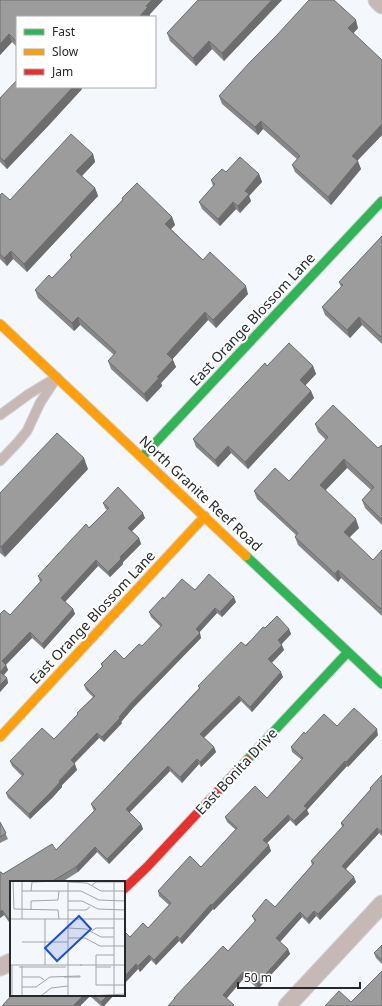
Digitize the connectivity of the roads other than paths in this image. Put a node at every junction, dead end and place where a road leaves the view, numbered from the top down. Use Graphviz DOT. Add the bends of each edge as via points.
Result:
graph roads {
  1 [pos="377,0"];
  2 [pos="382,5"];
  3 [pos="382,201"];
  4 [pos="0,324"];
  5 [pos="57,377"];
  6 [pos="0,415"];
  7 [pos="142,457"];
  8 [pos="0,461"];
  9 [pos="205,516"];
  10 [pos="348,652"];
  11 [pos="382,684"];
  12 [pos="0,737"];
  13 [pos="125,888"];
  14 [pos="382,904"];
  15 [pos="10,962"];
  16 [pos="0,967"];
  17 [pos="287,1006"];
  1 -- 2 [label="street"];
  3 -- 7 [label="street, East Orange Blossom Lane"];
  4 -- 5 [label="street, North Granite Reef Road"];
  5 -- 6 [label="lane"];
  5 -- 7 [label="street, North Granite Reef Road"];
  5 -- 8 [label="lane" via="40,403 27,431"];
  7 -- 9 [label="street, North Granite Reef Road"];
  9 -- 10 [label="street, North Granite Reef Road"];
  9 -- 12 [label="street, East Orange Blossom Lane"];
  10 -- 11 [label="street, North Granite Reef Road"];
  10 -- 13 [label="street, East Bonita Drive"];
  14 -- 17 [label="street"];
  15 -- 16 [label="street"];
}
